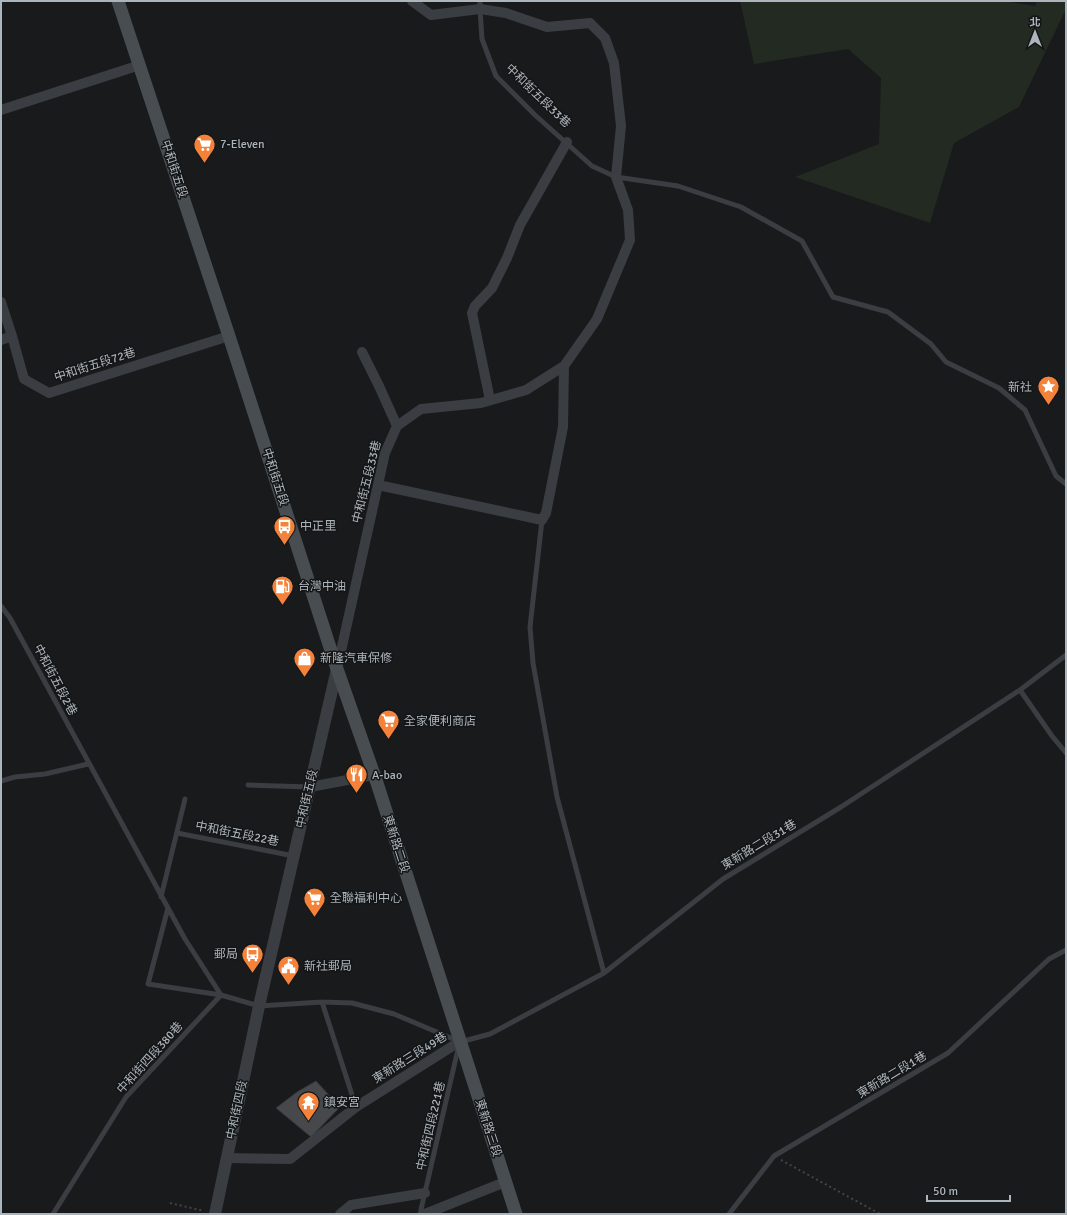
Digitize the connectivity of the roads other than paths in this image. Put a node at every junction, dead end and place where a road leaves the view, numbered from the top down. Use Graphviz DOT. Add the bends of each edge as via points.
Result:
graph roads {
  1 [pos="118,1"];
  2 [pos="412,1"];
  3 [pos="480,5"];
  4 [pos="140,65"];
  5 [pos="1,110"];
  6 [pos="567,142"];
  7 [pos="616,177"];
  8 [pos="1,302"];
  9 [pos="12,336"];
  10 [pos="229,336"];
  11 [pos="1,340"];
  12 [pos="362,352"];
  13 [pos="564,366"];
  14 [pos="490,400"];
  15 [pos="397,426"];
  16 [pos="1066,484"];
  17 [pos="378,485"];
  18 [pos="542,520"];
  19 [pos="1,606"];
  20 [pos="1066,655"];
  21 [pos="337,669"];
  22 [pos="1020,690"];
  23 [pos="1066,753"];
  24 [pos="88,764"];
  25 [pos="374,775"];
  26 [pos="1,781"];
  27 [pos="248,785"];
  28 [pos="310,787"];
  29 [pos="185,798"];
  30 [pos="177,832"];
  31 [pos="294,856"];
  32 [pos="161,897"];
  33 [pos="168,908"];
  34 [pos="1066,950"];
  35 [pos="604,973"];
  36 [pos="222,995"];
  37 [pos="322,1002"];
  38 [pos="259,1006"];
  39 [pos="459,1042"];
  40 [pos="356,1107"];
  41 [pos="227,1158"];
  42 [pos="506,1182"];
  43 [pos="425,1192"];
  44 [pos="54,1214"];
  45 [pos="215,1214"];
  46 [pos="340,1214"];
  47 [pos="420,1214"];
  48 [pos="425,1214"];
  49 [pos="516,1214"];
  50 [pos="729,1214"];
  1 -- 4 [label="main road, 中和街五段"];
  2 -- 3 [label="street, 中和街五段33巷" via="431,15"];
  3 -- 6 [label="lane, 中和街五段33巷" via="482,39 496,76 535,115"];
  3 -- 7 [label="street, 中和街五段33巷" via="547,27 590,23 605,38 614,62 621,126"];
  4 -- 5 [label="street"];
  4 -- 10 [label="main road, 中和街五段"];
  6 -- 7 [label="lane, 中和街五段33巷" via="592,166"];
  6 -- 14 [label="street" via="520,225 492,288 475,306 472,314"];
  7 -- 13 [label="street, 中和街五段33巷" via="628,210 630,240 597,319"];
  7 -- 16 [label="lane, 中和街五段33巷" via="678,186 741,207 802,241 833,297 888,312 931,344 946,362 999,388 1025,410 1056,476"];
  8 -- 9 [label="street, 中和街五段72巷"];
  9 -- 10 [label="street, 中和街五段72巷" via="24,379 48,393"];
  9 -- 11 [label="street"];
  10 -- 21 [label="main road, 中和街五段"];
  12 -- 15 [label="street"];
  13 -- 14 [label="street, 中和街五段33巷" via="526,390"];
  13 -- 18 [label="street" via="563,427 546,513"];
  14 -- 15 [label="street, 中和街五段33巷" via="420,409"];
  15 -- 17 [label="street, 中和街五段33巷" via="385,453"];
  17 -- 18 [label="street"];
  17 -- 21 [label="street, 中和街五段33巷"];
  18 -- 35 [label="lane" via="530,628 533,663 557,797"];
  19 -- 24 [label="lane, 中和街五段2巷" via="10,618"];
  20 -- 22 [label="lane, 東新路二段31巷"];
  21 -- 25 [label="main road, 東新路二段"];
  21 -- 28 [label="street, 中和街五段"];
  22 -- 23 [label="lane"];
  22 -- 35 [label="lane, 東新路二段31巷" via="841,807 723,879"];
  24 -- 26 [label="lane"];
  24 -- 32 [label="lane, 中和街五段2巷"];
  25 -- 28 [label="street"];
  25 -- 39 [label="main road, 東新路二段"];
  27 -- 28 [label="lane"];
  28 -- 31 [label="street, 中和街五段"];
  29 -- 30 [label="lane, 中和街五段22巷"];
  30 -- 31 [label="lane, 中和街五段22巷"];
  30 -- 32 [label="lane, 中和街五段22巷"];
  31 -- 38 [label="street, 中和街五段"];
  32 -- 33 [label="lane, 中和街五段2巷"];
  33 -- 36 [label="lane, 中和街五段2巷"];
  33 -- 36 [label="lane" via="148,984"];
  34 -- 50 [label="lane, 東新路二段1巷" via="1049,959 948,1053 774,1156"];
  35 -- 39 [label="lane, 東新路二段31巷" via="490,1034"];
  36 -- 38 [label="lane"];
  36 -- 44 [label="lane, 中和街四段380巷" via="126,1097"];
  37 -- 38 [label="lane"];
  37 -- 39 [label="lane" via="352,1003 394,1014"];
  37 -- 40 [label="lane"];
  38 -- 41 [label="street, 中和街四段"];
  39 -- 40 [label="street, 東新路三段49巷"];
  39 -- 42 [label="main road, 東新路三段"];
  39 -- 43 [label="lane, 中和街四段221巷"];
  40 -- 41 [label="street, 東新路三段49巷" via="290,1159"];
  41 -- 45 [label="street, 中和街四段"];
  42 -- 48 [label="street"];
  42 -- 49 [label="main road, 東新路三段"];
  43 -- 46 [label="street" via="351,1205"];
  43 -- 47 [label="lane, 中和街四段221巷"];
}
